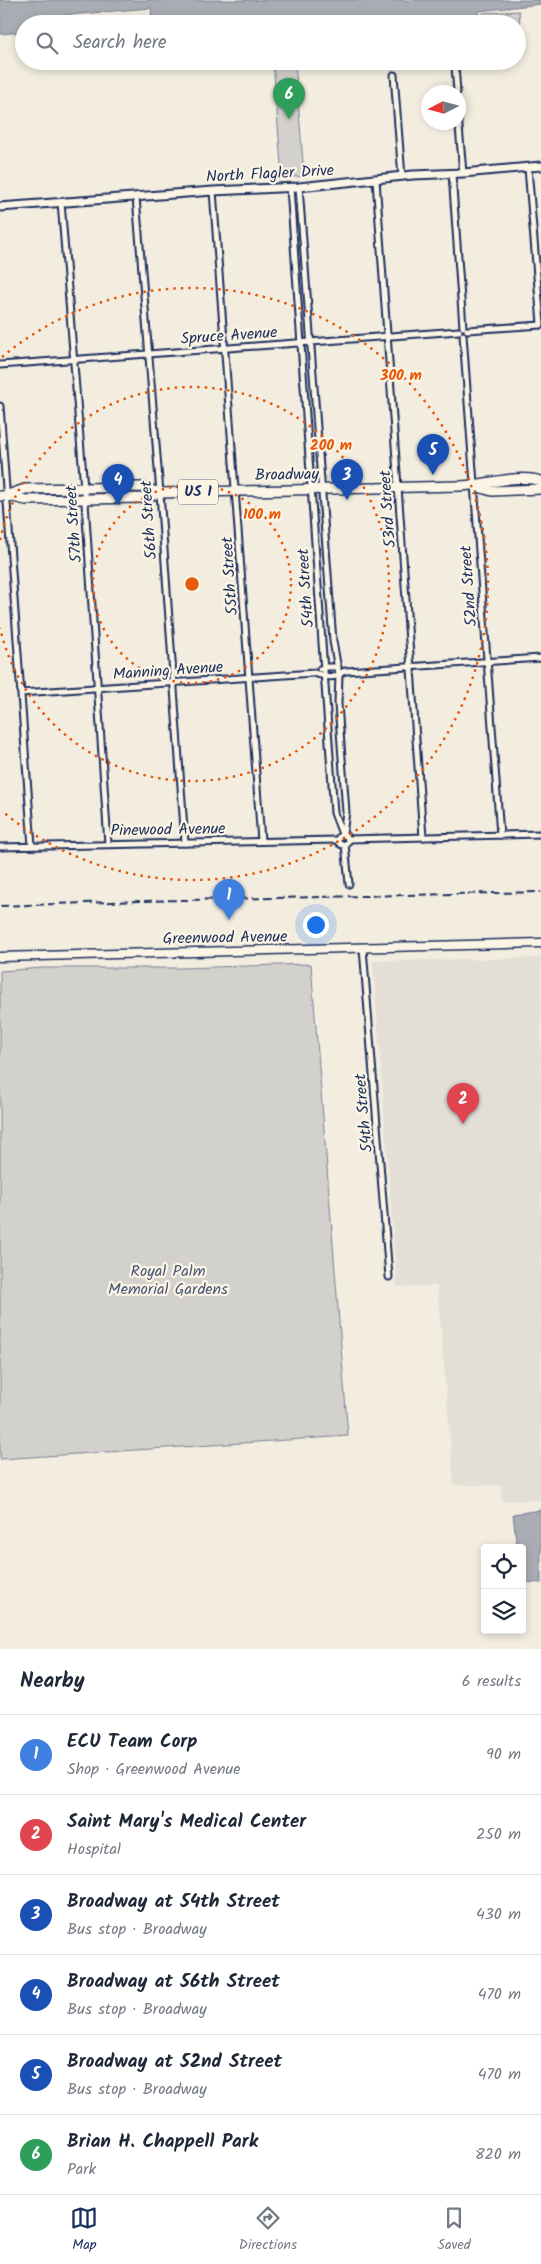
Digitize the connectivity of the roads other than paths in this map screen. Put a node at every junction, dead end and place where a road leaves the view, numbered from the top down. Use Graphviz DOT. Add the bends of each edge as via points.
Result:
graph roads {
  1 [pos="455,70"];
  2 [pos="394,75"];
  3 [pos="456,85"];
  4 [pos="459,130"];
  5 [pos="541,166"];
  6 [pos="528,168"];
  7 [pos="463,173"];
  8 [pos="452,174"];
  9 [pos="402,177"];
  10 [pos="376,180"];
  11 [pos="299,187"];
  12 [pos="290,188"];
  13 [pos="213,191"];
  14 [pos="136,196"];
  15 [pos="61,202"];
  16 [pos="0,207"];
  17 [pos="541,324"];
  18 [pos="463,331"];
  19 [pos="386,336"];
  20 [pos="312,343"];
  21 [pos="300,344"];
  22 [pos="224,348"];
  23 [pos="148,354"];
  24 [pos="73,359"];
  25 [pos="0,365"];
  26 [pos="0,406"];
  27 [pos="541,481"];
  28 [pos="475,486"];
  29 [pos="84,488"];
  30 [pos="399,488"];
  31 [pos="311,489"];
  32 [pos="322,489"];
  33 [pos="541,489"];
  34 [pos="236,491"];
  35 [pos="160,492"];
  36 [pos="4,496"];
  37 [pos="84,499"];
  38 [pos="541,658"];
  39 [pos="487,661"];
  40 [pos="337,666"];
  41 [pos="322,667"];
  42 [pos="411,667"];
  43 [pos="316,673"];
  44 [pos="340,673"];
  45 [pos="323,676"];
  46 [pos="249,678"];
  47 [pos="173,683"];
  48 [pos="97,688"];
  49 [pos="21,693"];
  50 [pos="343,834"];
  51 [pos="541,834"];
  52 [pos="500,835"];
  53 [pos="423,837"];
  54 [pos="338,840"];
  55 [pos="261,841"];
  56 [pos="347,842"];
  57 [pos="185,843"];
  58 [pos="108,844"];
  59 [pos="32,846"];
  60 [pos="0,847"];
  61 [pos="349,884"];
  62 [pos="541,943"];
  63 [pos="363,948"];
  64 [pos="0,957"];
  65 [pos="389,1277"];
  1 -- 3 [label="street"];
  2 -- 9 [label="street"];
  4 -- 7 [label="street"];
  5 -- 6 [label="street, North Flagler Drive"];
  6 -- 7 [label="street, North Flagler Drive"];
  6 -- 17 [label="street"];
  7 -- 8 [label="street, North Flagler Drive"];
  8 -- 9 [label="street, North Flagler Drive"];
  8 -- 18 [label="street, 52nd Street"];
  9 -- 10 [label="street, North Flagler Drive"];
  10 -- 11 [label="street, North Flagler Drive"];
  10 -- 19 [label="street, 53rd Street"];
  11 -- 12 [label="street, North Flagler Drive"];
  11 -- 20 [label="street, 54th Street"];
  12 -- 13 [label="street, North Flagler Drive"];
  12 -- 21 [label="street, 54th Street"];
  13 -- 14 [label="street, North Flagler Drive"];
  13 -- 22 [label="street, 55th Street"];
  14 -- 15 [label="street, North Flagler Drive"];
  14 -- 23 [label="street, 56th Street"];
  15 -- 16 [label="street, North Flagler Drive"];
  15 -- 24 [label="street, 57th Street"];
  17 -- 18 [label="street, Spruce Avenue"];
  18 -- 19 [label="street, Spruce Avenue"];
  18 -- 28 [label="street, 52nd Street"];
  19 -- 20 [label="street, Spruce Avenue"];
  19 -- 30 [label="street, 53rd Street"];
  20 -- 21 [label="street, Spruce Avenue"];
  20 -- 32 [label="street, 54th Street"];
  21 -- 22 [label="street, Spruce Avenue"];
  21 -- 31 [label="street, 54th Street"];
  22 -- 23 [label="street, Spruce Avenue"];
  22 -- 34 [label="street, 55th Street"];
  23 -- 24 [label="street, Spruce Avenue"];
  23 -- 35 [label="street, 56th Street"];
  24 -- 25 [label="street, Spruce Avenue"];
  24 -- 29 [label="street, 57th Street"];
  26 -- 36 [label="street"];
  27 -- 28 [label="main road, Broadway / US 1" via="491,480"];
  28 -- 30 [label="main road, Broadway / US 1"];
  28 -- 33 [label="main road, Broadway / US 1" via="492,491"];
  28 -- 39 [label="street, 52nd Street"];
  29 -- 35 [label="main road, Broadway / US 1" via="142,487"];
  29 -- 36 [label="main road, Broadway / US 1" via="25,489"];
  29 -- 37 [label="street, 57th Street"];
  30 -- 32 [label="main road, Broadway / US 1"];
  30 -- 42 [label="street, 53rd Street"];
  31 -- 32 [label="main road, Broadway / US 1"];
  31 -- 34 [label="main road, Broadway / US 1"];
  31 -- 41 [label="street, 54th Street" via="323,638"];
  32 -- 40 [label="street, 54th Street"];
  34 -- 35 [label="main road, Broadway / US 1"];
  34 -- 46 [label="street, 55th Street"];
  35 -- 37 [label="main road, Broadway / US 1" via="143,498"];
  35 -- 47 [label="street, 56th Street"];
  36 -- 37 [label="main road, Broadway / US 1" via="26,500"];
  36 -- 49 [label="street"];
  37 -- 48 [label="street, 57th Street"];
  38 -- 39 [label="street, Manning Avenue"];
  39 -- 42 [label="street, Manning Avenue"];
  39 -- 52 [label="street, 52nd Street"];
  40 -- 41 [label="street"];
  40 -- 44 [label="street"];
  41 -- 43 [label="street"];
  41 -- 45 [label="street, 54th Street"];
  42 -- 44 [label="street, Manning Avenue"];
  42 -- 53 [label="street, 53rd Street"];
  43 -- 45 [label="street, Manning Avenue"];
  43 -- 46 [label="street, Manning Avenue"];
  44 -- 45 [label="street, Manning Avenue"];
  44 -- 50 [label="street" via="338,695 346,812"];
  45 -- 50 [label="street, 54th Street" via="334,813"];
  46 -- 47 [label="street, Manning Avenue"];
  46 -- 55 [label="street, 55th Street"];
  47 -- 48 [label="street, Manning Avenue"];
  47 -- 57 [label="street, 56th Street"];
  48 -- 49 [label="street, Manning Avenue"];
  48 -- 58 [label="street, 57th Street"];
  49 -- 59 [label="street"];
  50 -- 54 [label="street"];
  50 -- 56 [label="street, 54th Street"];
  51 -- 52 [label="street"];
  52 -- 53 [label="street"];
  53 -- 56 [label="street"];
  54 -- 55 [label="street, Pinewood Avenue"];
  54 -- 56 [label="street" via="340,844"];
  55 -- 57 [label="street, Pinewood Avenue"];
  56 -- 61 [label="street"];
  57 -- 58 [label="street, Pinewood Avenue"];
  58 -- 59 [label="street, Pinewood Avenue"];
  59 -- 60 [label="street, Pinewood Avenue"];
  62 -- 63 [label="main road, Greenwood Avenue"];
  63 -- 64 [label="main road, Greenwood Avenue"];
  63 -- 65 [label="street, 54th Street"];
}
